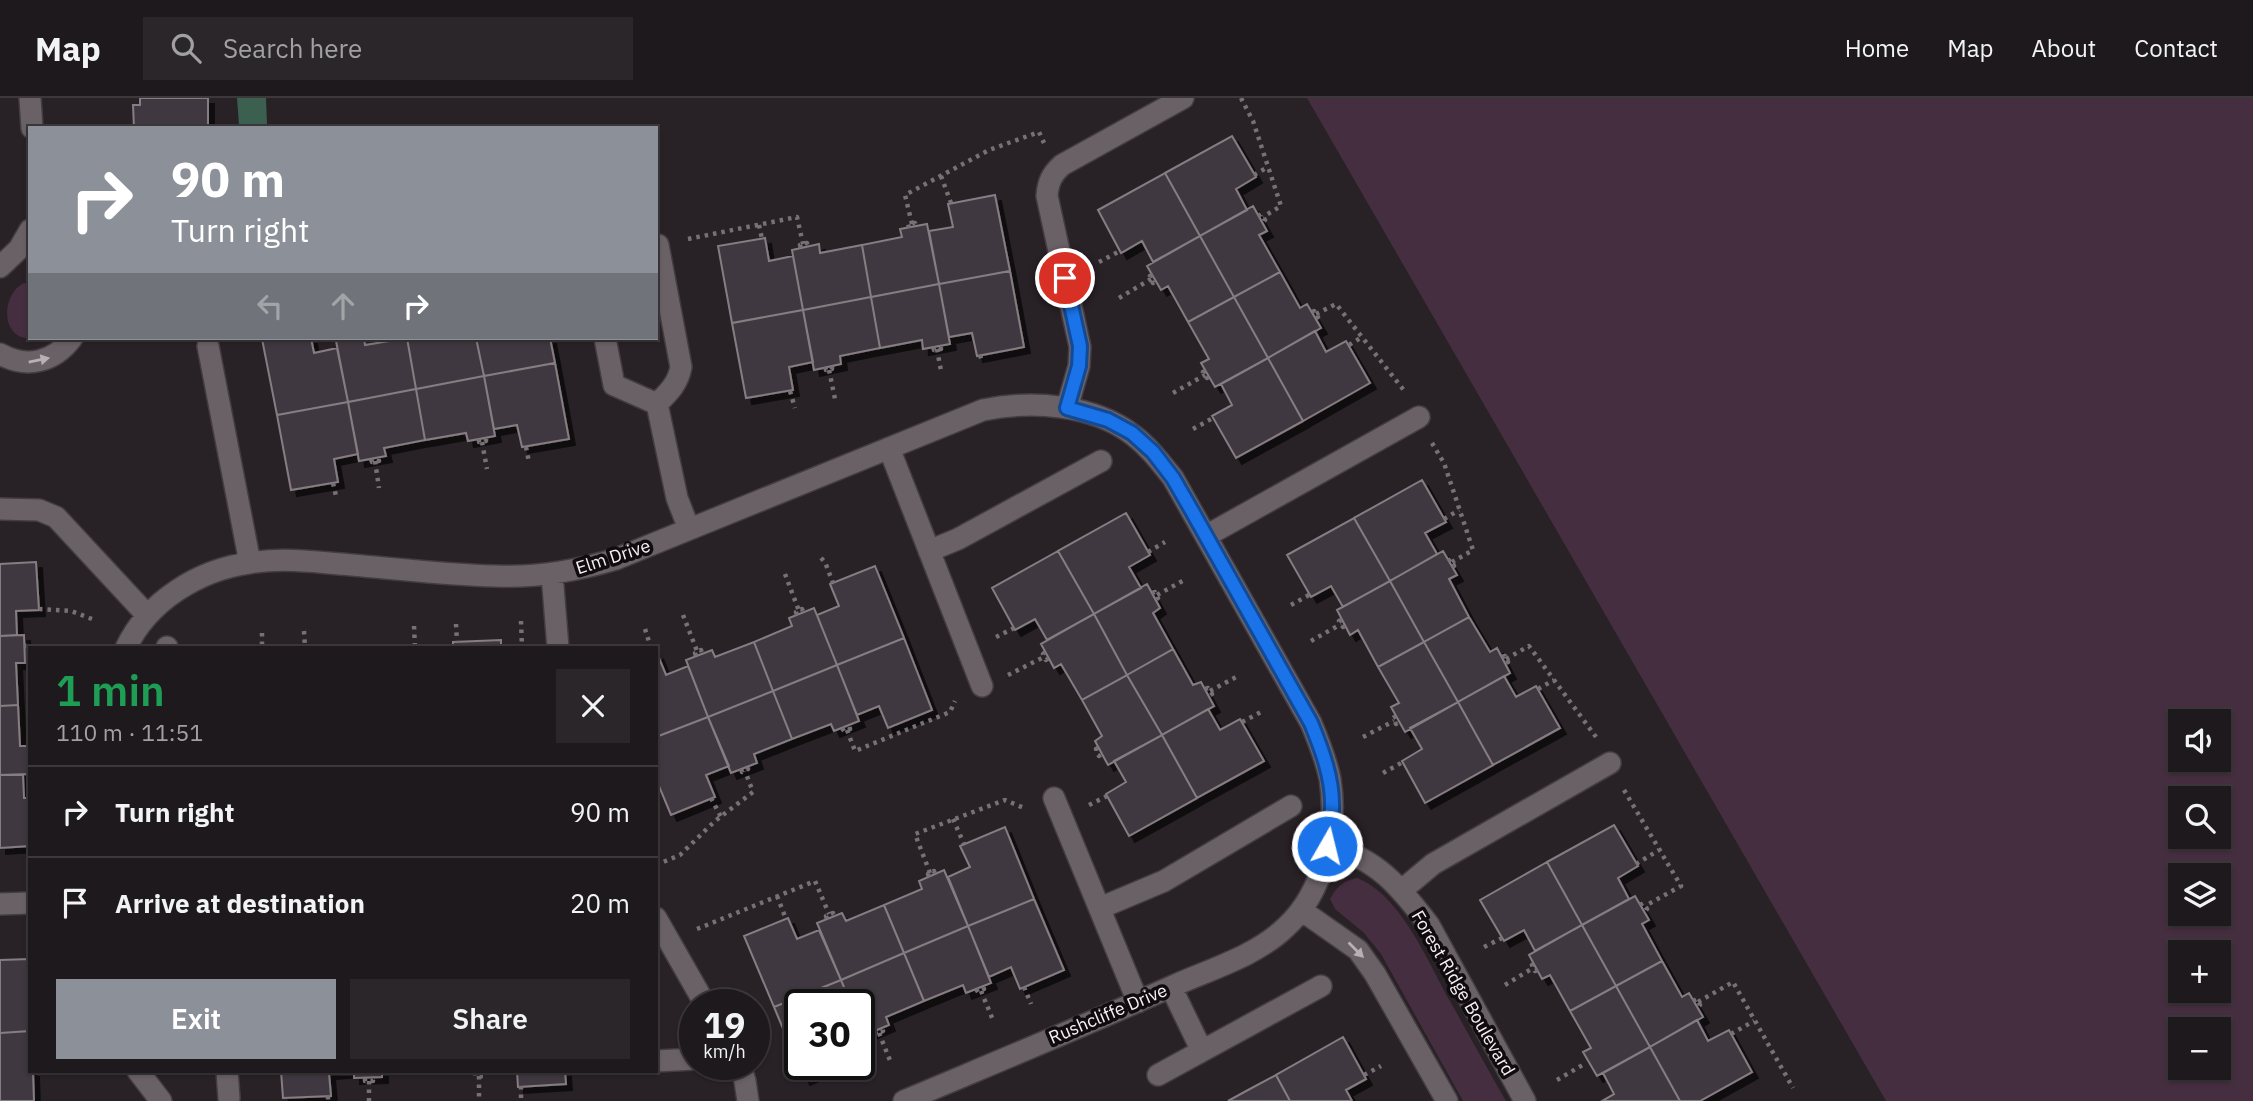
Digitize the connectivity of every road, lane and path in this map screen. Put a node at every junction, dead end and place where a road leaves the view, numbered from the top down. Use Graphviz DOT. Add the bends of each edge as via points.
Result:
graph roads {
  1 [pos="30,98"];
  2 [pos="1183,98"];
  3 [pos="1241,98"];
  4 [pos="32,126"];
  5 [pos="1048,153"];
  6 [pos="1268,167"];
  7 [pos="1254,174"];
  8 [pos="941,176"];
  9 [pos="951,203"];
  10 [pos="1261,218"];
  11 [pos="758,225"];
  12 [pos="912,226"];
  13 [pos="28,233"];
  14 [pos="685,239"];
  15 [pos="762,239"];
  16 [pos="658,245"];
  17 [pos="804,246"];
  18 [pos="1120,250"];
  19 [pos="28,259"];
  20 [pos="1099,262"];
  21 [pos="0,267"];
  22 [pos="1153,278"];
  23 [pos="1119,298"];
  24 [pos="1315,315"];
  25 [pos="1362,337"];
  26 [pos="70,340"];
  27 [pos="605,340"];
  28 [pos="1349,345"];
  29 [pos="208,346"];
  30 [pos="937,347"];
  31 [pos="0,354"];
  32 [pos="980,355"];
  33 [pos="982,362"];
  34 [pos="829,368"];
  35 [pos="941,371"];
  36 [pos="1206,374"];
  37 [pos="790,391"];
  38 [pos="1173,393"];
  39 [pos="835,399"];
  40 [pos="657,404"];
  41 [pos="795,408"];
  42 [pos="1067,408"];
  43 [pos="1419,417"];
  44 [pos="1213,418"];
  45 [pos="1193,429"];
  46 [pos="482,440"];
  47 [pos="526,447"];
  48 [pos="889,448"];
  49 [pos="375,459"];
  50 [pos="1101,461"];
  51 [pos="529,462"];
  52 [pos="487,469"];
  53 [pos="333,483"];
  54 [pos="379,488"];
  55 [pos="336,496"];
  56 [pos="0,509"];
  57 [pos="1460,510"];
  58 [pos="1444,519"];
  59 [pos="689,529"];
  60 [pos="1206,536"];
  61 [pos="1165,542"];
  62 [pos="929,551"];
  63 [pos="1148,552"];
  64 [pos="821,558"];
  65 [pos="250,563"];
  66 [pos="1451,563"];
  67 [pos="552,574"];
  68 [pos="785,574"];
  69 [pos="1186,579"];
  70 [pos="833,583"];
  71 [pos="1309,595"];
  72 [pos="1155,596"];
  73 [pos="1291,605"];
  74 [pos="38,608"];
  75 [pos="800,613"];
  76 [pos="147,615"];
  77 [pos="683,615"];
  78 [pos="92,619"];
  79 [pos="521,621"];
  80 [pos="1343,623"];
  81 [pos="456,624"];
  82 [pos="414,626"];
  83 [pos="1014,628"];
  84 [pos="645,629"];
  85 [pos="304,631"];
  86 [pos="262,633"];
  87 [pos="986,641"];
  88 [pos="1311,641"];
  89 [pos="457,642"];
  90 [pos="127,646"];
  91 [pos="262,646"];
  92 [pos="305,646"];
  93 [pos="415,646"];
  94 [pos="522,646"];
  95 [pos="558,646"];
  96 [pos="650,646"];
  97 [pos="699,653"];
  98 [pos="1046,656"];
  99 [pos="1504,660"];
  100 [pos="1240,675"];
  101 [pos="1554,680"];
  102 [pos="991,682"];
  103 [pos="1538,689"];
  104 [pos="959,690"];
  105 [pos="1208,692"];
  106 [pos="1261,712"];
  107 [pos="1396,720"];
  108 [pos="1242,722"];
  109 [pos="891,726"];
  110 [pos="846,728"];
  111 [pos="894,735"];
  112 [pos="1363,737"];
  113 [pos="1098,748"];
  114 [pos="1102,754"];
  115 [pos="1403,762"];
  116 [pos="1609,763"];
  117 [pos="744,769"];
  118 [pos="1383,773"];
  119 [pos="1107,796"];
  120 [pos="711,798"];
  121 [pos="1054,798"];
  122 [pos="1291,806"];
  123 [pos="1081,808"];
  124 [pos="1028,810"];
  125 [pos="721,817"];
  126 [pos="953,819"];
  127 [pos="964,844"];
  128 [pos="1327,846"];
  129 [pos="1659,850"];
  130 [pos="658,864"];
  131 [pos="1636,864"];
  132 [pos="931,875"];
  133 [pos="1402,890"];
  134 [pos="777,896"];
  135 [pos="28,903"];
  136 [pos="0,904"];
  137 [pos="1643,907"];
  138 [pos="1100,908"];
  139 [pos="1301,910"];
  140 [pos="830,916"];
  141 [pos="786,919"];
  142 [pos="658,922"];
  143 [pos="697,929"];
  144 [pos="1502,938"];
  145 [pos="1484,947"];
  146 [pos="1535,967"];
  147 [pos="1504,985"];
  148 [pos="1321,986"];
  149 [pos="1024,987"];
  150 [pos="1171,988"];
  151 [pos="696,989"];
  152 [pos="980,989"];
  153 [pos="1139,1002"];
  154 [pos="1031,1003"];
  155 [pos="1696,1003"];
  156 [pos="993,1020"];
  157 [pos="1755,1021"];
  158 [pos="878,1031"];
  159 [pos="1731,1034"];
  160 [pos="1202,1051"];
  161 [pos="679,1060"];
  162 [pos="658,1061"];
  163 [pos="1588,1062"];
  164 [pos="891,1063"];
  165 [pos="1381,1066"];
  166 [pos="140,1073"];
  167 [pos="227,1073"];
  168 [pos="479,1073"];
  169 [pos="1158,1075"];
  170 [pos="1364,1075"];
  171 [pos="368,1079"];
  172 [pos="745,1080"];
  173 [pos="1557,1080"];
  174 [pos="521,1086"];
  175 [pos="1793,1088"];
  176 [pos="229,1098"];
  177 [pos="521,1100"];
  178 [pos="161,1101"];
  179 [pos="369,1101"];
  180 [pos="479,1101"];
  181 [pos="748,1101"];
  182 [pos="904,1101"];
  183 [pos="1447,1101"];
  184 [pos="1525,1101"];
  1 -- 4 [label="street"];
  2 -- 42 [label="street" via="1062,165 1048,184 1080,346"];
  3 -- 6 [label="path"];
  5 -- 8 [label="path" via="1039,132 989,150"];
  6 -- 7 [label="path"];
  6 -- 10 [label="path" via="1281,206"];
  8 -- 9 [label="path"];
  8 -- 12 [label="path" via="905,195"];
  11 -- 14 [label="path"];
  11 -- 15 [label="path"];
  11 -- 17 [label="path" via="797,217"];
  13 -- 21 [label="street"];
  16 -- 40 [label="street" via="681,368 674,386"];
  18 -- 20 [label="path"];
  19 -- 21 [label="street"];
  22 -- 23 [label="path"];
  24 -- 25 [label="path" via="1336,303"];
  25 -- 28 [label="path"];
  25 -- 43 [label="path" via="1403,387"];
  31 -- 26 [label="street, one-way" via="34,363 50,358"];
  27 -- 40 [label="street" via="614,385"];
  29 -- 65 [label="street"];
  30 -- 35 [label="path"];
  32 -- 33 [label="path"];
  34 -- 39 [label="path"];
  36 -- 38 [label="path"];
  37 -- 41 [label="path"];
  40 -- 59 [label="street" via="677,498"];
  42 -- 48 [label="street, Elm Drive" via="1044,404 983,410"];
  42 -- 60 [label="street, Elm Drive" via="1108,420 1153,452"];
  43 -- 57 [label="path" via="1444,463"];
  43 -- 60 [label="street"];
  44 -- 45 [label="path"];
  46 -- 52 [label="path"];
  47 -- 51 [label="path"];
  48 -- 59 [label="street, Elm Drive"];
  48 -- 62 [label="street"];
  49 -- 54 [label="path"];
  50 -- 62 [label="street"];
  53 -- 55 [label="path"];
  56 -- 76 [label="street" via="39,510 56,517"];
  57 -- 58 [label="path"];
  57 -- 66 [label="path" via="1473,550"];
  59 -- 67 [label="street, Elm Drive" via="616,559"];
  60 -- 128 [label="street, Rushcliffe Drive" via="1311,723 1323,753 1332,807"];
  61 -- 63 [label="path"];
  62 -- 102 [label="street"];
  64 -- 70 [label="path"];
  65 -- 67 [label="street, Elm Drive" via="307,561 496,576"];
  65 -- 76 [label="street, Elm Drive" via="198,579"];
  67 -- 95 [label="street"];
  68 -- 75 [label="path"];
  69 -- 72 [label="path"];
  71 -- 73 [label="path"];
  74 -- 78 [label="path" via="71,611"];
  76 -- 90 [label="street, Elm Drive"];
  77 -- 97 [label="path"];
  79 -- 94 [label="path"];
  80 -- 88 [label="path"];
  81 -- 89 [label="path"];
  82 -- 93 [label="path"];
  83 -- 87 [label="path"];
  84 -- 96 [label="path"];
  85 -- 92 [label="path"];
  86 -- 91 [label="path"];
  98 -- 102 [label="path"];
  99 -- 101 [label="path" via="1529,646"];
  100 -- 105 [label="path"];
  101 -- 103 [label="path"];
  101 -- 116 [label="path" via="1593,731"];
  104 -- 111 [label="path" via="950,712"];
  106 -- 108 [label="path"];
  107 -- 112 [label="path"];
  109 -- 111 [label="path"];
  110 -- 111 [label="path" via="855,751"];
  113 -- 114 [label="path"];
  115 -- 118 [label="path"];
  116 -- 129 [label="path"];
  116 -- 133 [label="street" via="1433,864"];
  117 -- 125 [label="path" via="754,792"];
  119 -- 123 [label="path"];
  120 -- 125 [label="path"];
  121 -- 138 [label="street"];
  122 -- 138 [label="street" via="1164,881"];
  124 -- 126 [label="path" via="1005,800"];
  125 -- 130 [label="path" via="680,855"];
  126 -- 127 [label="path"];
  126 -- 132 [label="path" via="915,834"];
  128 -- 133 [label="street, Forest Ridge Boulevard" via="1366,860"];
  128 -- 139 [label="street, Rushcliffe Drive" via="1318,879"];
  129 -- 131 [label="path"];
  129 -- 137 [label="path" via="1681,886"];
  133 -- 184 [label="street, Forest Ridge Boulevard" via="1429,926"];
  134 -- 140 [label="path" via="815,881"];
  134 -- 141 [label="path"];
  134 -- 143 [label="path"];
  135 -- 136 [label="street"];
  138 -- 153 [label="street"];
  139 -- 150 [label="street, Rushcliffe Drive" via="1286,927 1244,955"];
  139 -- 183 [label="street, one-way" via="1358,950"];
  142 -- 151 [label="street"];
  144 -- 145 [label="path"];
  146 -- 147 [label="path"];
  148 -- 160 [label="street"];
  149 -- 154 [label="path"];
  150 -- 153 [label="street, Rushcliffe Drive"];
  150 -- 160 [label="street"];
  152 -- 156 [label="path"];
  153 -- 182 [label="street, Rushcliffe Drive"];
  155 -- 157 [label="path" via="1732,982"];
  157 -- 159 [label="path"];
  157 -- 175 [label="path"];
  158 -- 164 [label="path"];
  160 -- 169 [label="street"];
  161 -- 162 [label="street"];
  163 -- 173 [label="path"];
  165 -- 170 [label="path"];
  166 -- 178 [label="street"];
  167 -- 176 [label="street"];
  168 -- 180 [label="path"];
  171 -- 179 [label="path"];
  172 -- 181 [label="street"];
  174 -- 177 [label="path"];
}
